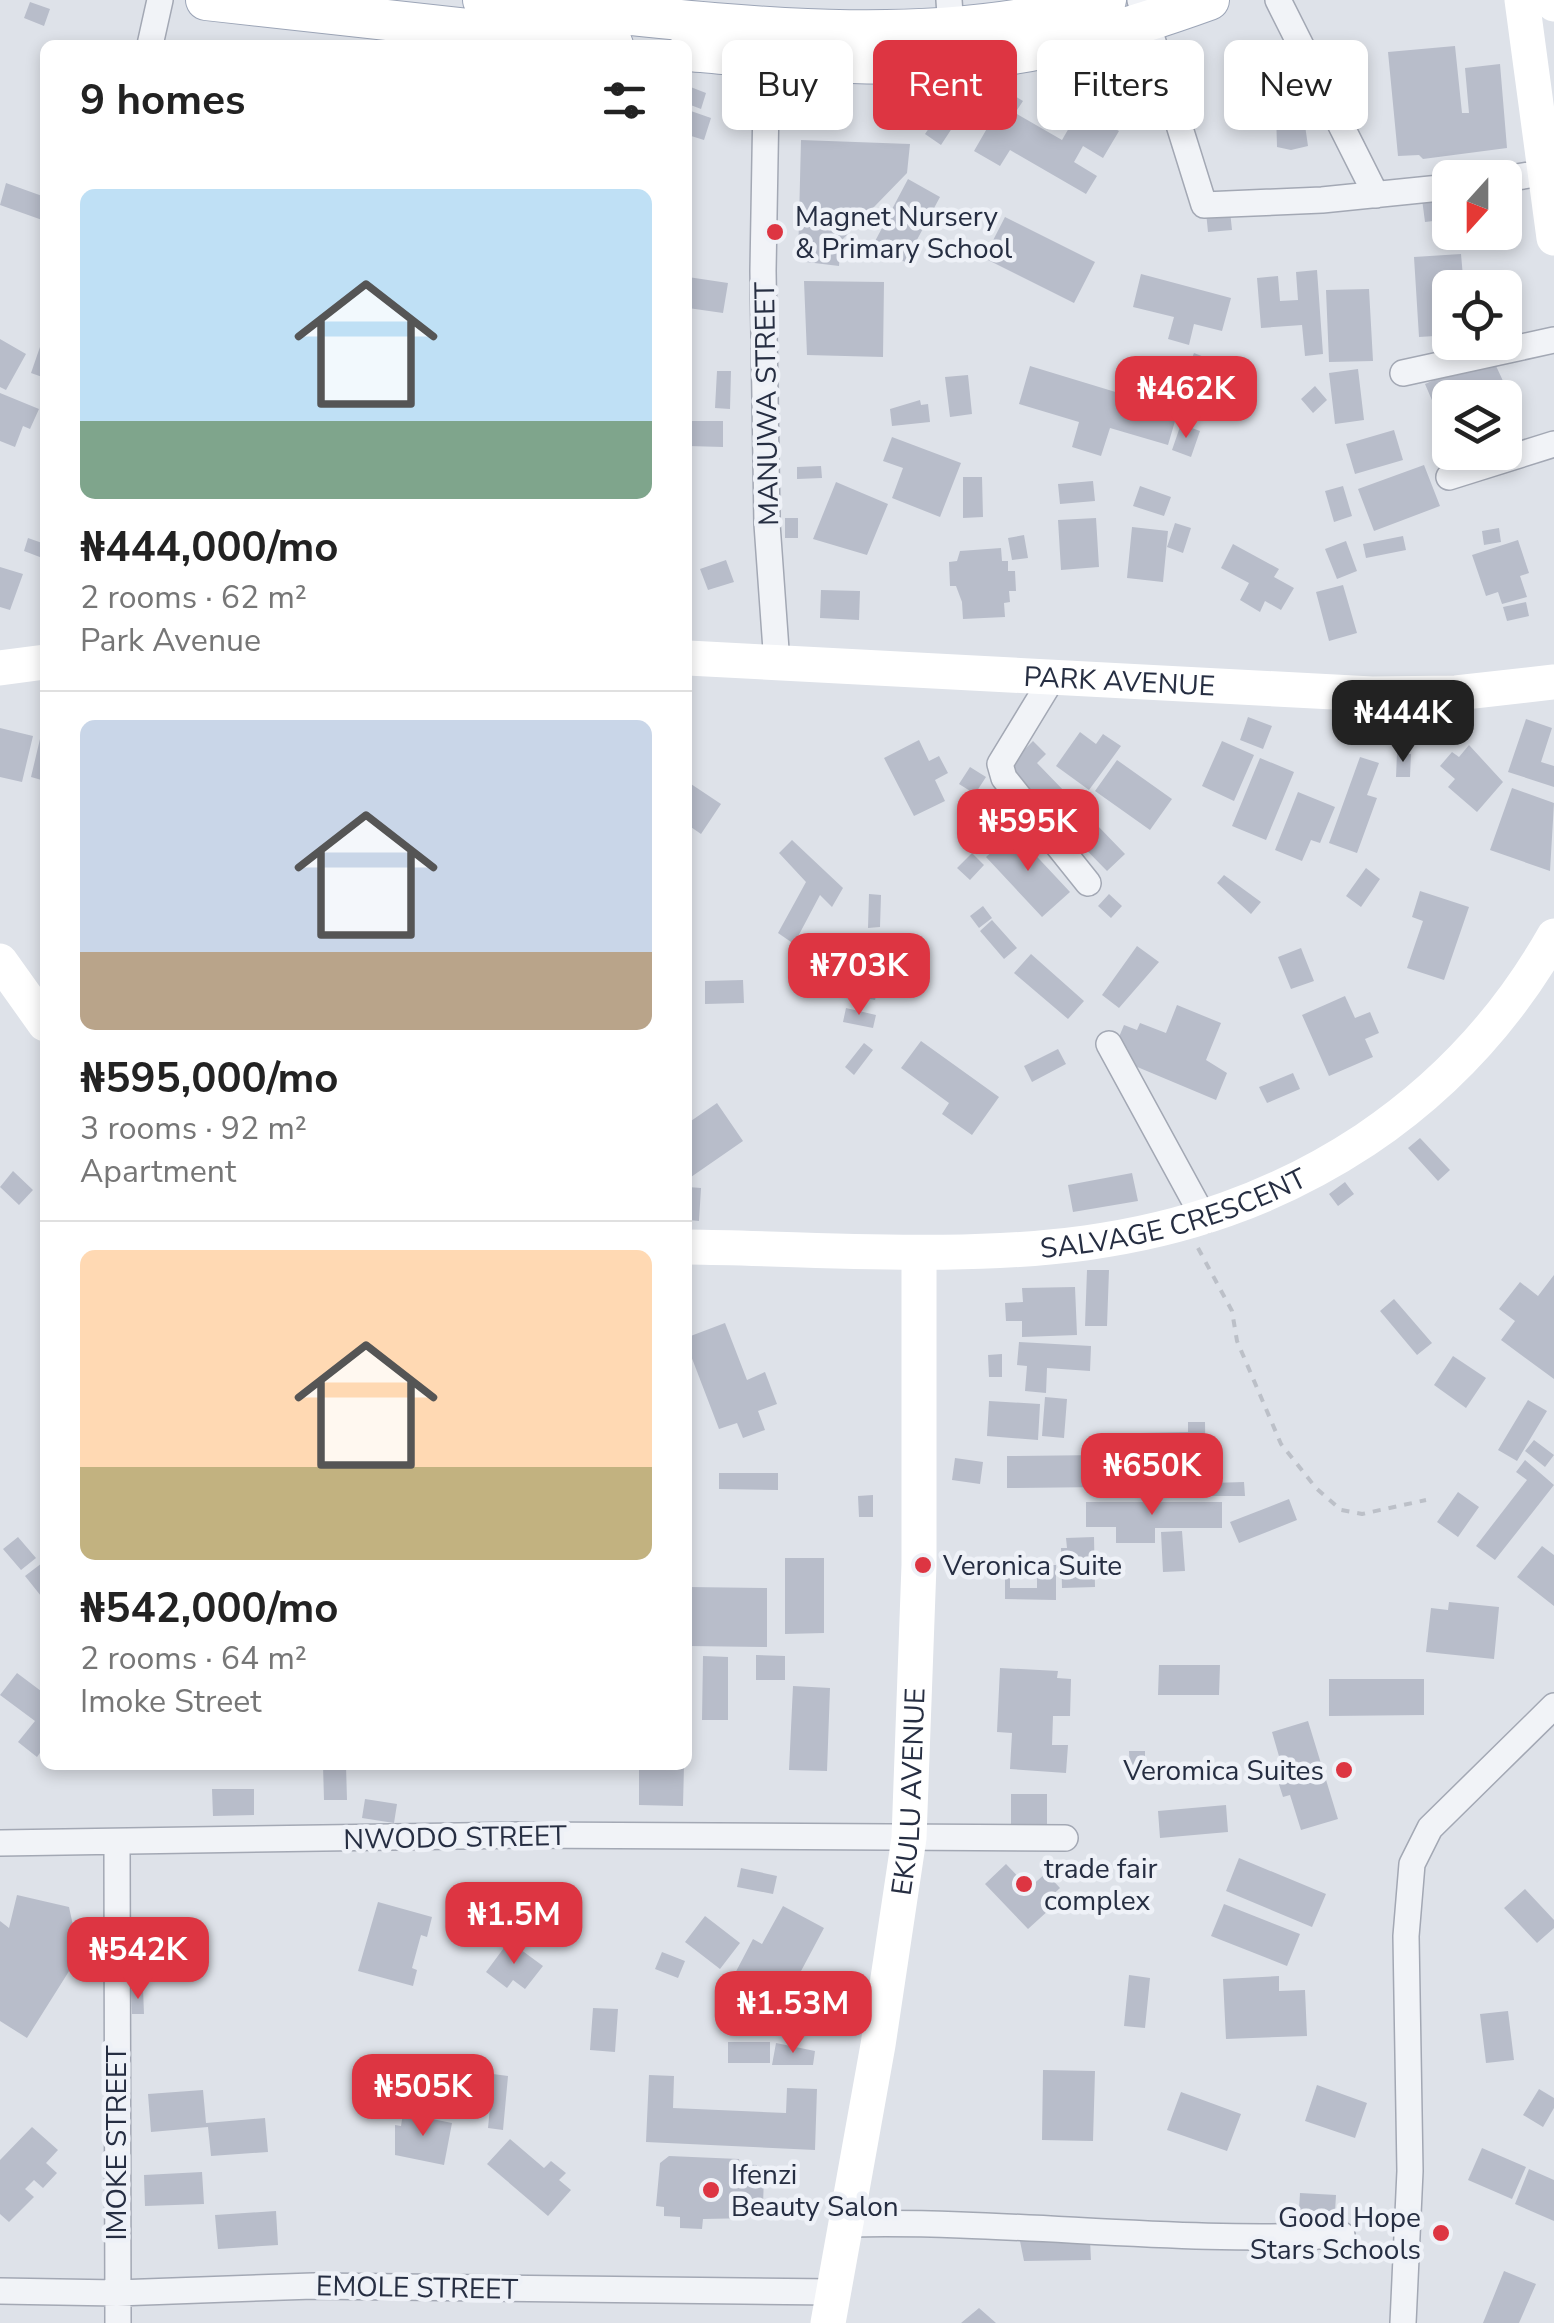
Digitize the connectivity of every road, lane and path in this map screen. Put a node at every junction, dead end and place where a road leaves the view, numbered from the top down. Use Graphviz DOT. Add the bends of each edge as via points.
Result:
graph roads {
  1 [pos="160,0"];
  2 [pos="206,0"];
  3 [pos="1106,0"];
  4 [pos="1209,0"];
  5 [pos="1278,0"];
  6 [pos="1522,0"];
  7 [pos="261,4"];
  8 [pos="1142,12"];
  9 [pos="950,15"];
  10 [pos="453,17"];
  11 [pos="151,40"];
  12 [pos="584,40"];
  13 [pos="768,40"];
  14 [pos="722,46"];
  15 [pos="692,50"];
  16 [pos="853,63"];
  17 [pos="768,130"];
  18 [pos="1547,172"];
  19 [pos="1522,176"];
  20 [pos="1432,190"];
  21 [pos="1376,195"];
  22 [pos="1554,238"];
  23 [pos="1554,340"];
  24 [pos="1403,373"];
  25 [pos="1554,444"];
  26 [pos="1449,476"];
  27 [pos="692,658"];
  28 [pos="40,663"];
  29 [pos="777,664"];
  30 [pos="0,668"];
  31 [pos="1053,677"];
  32 [pos="1554,682"];
  33 [pos="1088,883"];
  34 [pos="1554,936"];
  35 [pos="0,961"];
  36 [pos="40,1017"];
  37 [pos="1109,1044"];
  38 [pos="1195,1223"];
  39 [pos="692,1246"];
  40 [pos="920,1254"];
  41 [pos="1426,1500"];
  42 [pos="1554,1706"];
  43 [pos="909,1838"];
  44 [pos="1065,1838"];
  45 [pos="0,1843"];
  46 [pos="117,1844"];
  47 [pos="847,2224"];
  48 [pos="1342,2235"];
  49 [pos="0,2291"];
  50 [pos="117,2293"];
  51 [pos="830,2308"];
  52 [pos="118,2323"];
  53 [pos="1403,2323"];
  1 -- 11 [label="street"];
  2 -- 7 [label="main road"];
  3 -- 9 [label="main road" via="1048,16"];
  4 -- 8 [label="main road"];
  5 -- 21 [label="street"];
  6 -- 18 [label="main road"];
  7 -- 10 [label="main road"];
  8 -- 16 [label="main road" via="1054,47 954,62"];
  8 -- 21 [label="street" via="1204,205"];
  9 -- 13 [label="main road"];
  10 -- 12 [label="main road"];
  10 -- 13 [label="main road"];
  14 -- 15 [label="main road"];
  17 -- 29 [label="street, MANUWA STREET" via="766,524"];
  18 -- 19 [label="street"];
  18 -- 22 [label="main road"];
  20 -- 21 [label="street"];
  23 -- 24 [label="street"];
  25 -- 26 [label="street"];
  27 -- 29 [label="main road, PARK AVENUE"];
  28 -- 30 [label="main road"];
  29 -- 31 [label="main road, PARK AVENUE"];
  31 -- 32 [label="main road, PARK AVENUE" via="1372,694"];
  31 -- 33 [label="street" via="1000,764 1004,778"];
  34 -- 38 [label="main road, SALVAGE CRESCENT" via="1506,1011 1404,1114 1320,1169"];
  35 -- 36 [label="main road"];
  37 -- 38 [label="street"];
  38 -- 40 [label="main road, SALVAGE CRESCENT" via="1072,1246"];
  38 -- 41 [label="path" via="1281,1444 1316,1488 1341,1510 1362,1514"];
  39 -- 40 [label="main road, SALVAGE CRESCENT"];
  40 -- 43 [label="main road, EKULU AVENUE"];
  42 -- 53 [label="street" via="1430,1828 1412,1864"];
  43 -- 44 [label="street, NWODO STREET"];
  43 -- 46 [label="street, NWODO STREET" via="519,1835"];
  43 -- 47 [label="main road, EKULU AVENUE"];
  45 -- 46 [label="street, NWODO STREET"];
  46 -- 50 [label="street, IMOKE STREET"];
  47 -- 48 [label="street" via="1248,2239"];
  47 -- 51 [label="main road, EKULU AVENUE"];
  49 -- 50 [label="street, EMOLE STREET"];
  50 -- 51 [label="street, EMOLE STREET" via="314,2286"];
  50 -- 52 [label="street, IMOKE STREET"];
}
